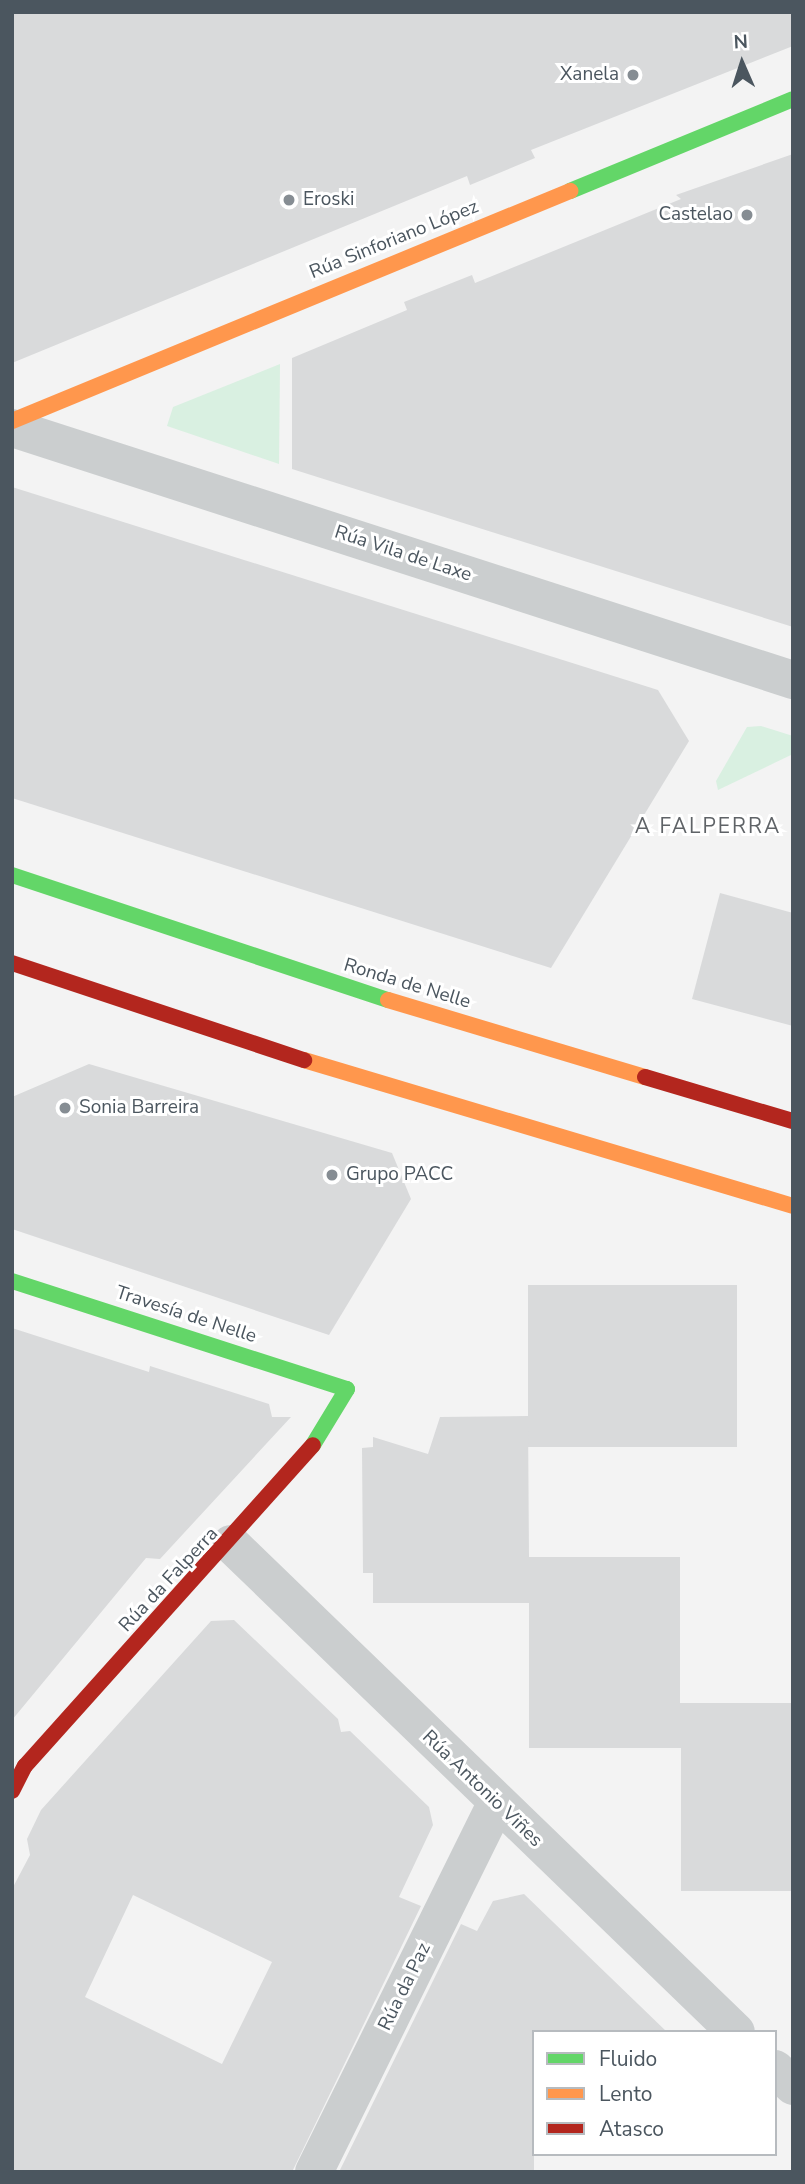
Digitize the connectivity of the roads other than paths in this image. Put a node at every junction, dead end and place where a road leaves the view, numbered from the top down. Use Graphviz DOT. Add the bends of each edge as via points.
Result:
graph roads {
  1 [pos="793,99"];
  2 [pos="12,421"];
  3 [pos="12,428"];
  4 [pos="793,680"];
  5 [pos="12,875"];
  6 [pos="12,963"];
  7 [pos="793,1121"];
  8 [pos="793,1206"];
  9 [pos="12,1281"];
  10 [pos="347,1389"];
  11 [pos="231,1544"];
  12 [pos="12,1791"];
  13 [pos="496,1803"];
  14 [pos="734,2030"];
  15 [pos="777,2071"];
  16 [pos="793,2086"];
  17 [pos="314,2172"];
  1 -- 2 [label="street, Rúa Sinforiano López"];
  3 -- 4 [label="street, Rúa Vila de Laxe"];
  5 -- 7 [label="street, Ronda de Nelle" via="237,955"];
  6 -- 8 [label="street" via="181,1023"];
  9 -- 10 [label="street, Travesía de Nelle"];
  10 -- 11 [label="street, Rúa da Falperra" via="311,1449"];
  11 -- 12 [label="street, Rúa da Falperra" via="25,1766"];
  11 -- 13 [label="street, Rúa Antonio Viñes"];
  13 -- 14 [label="street, Rúa Antonio Viñes"];
  13 -- 17 [label="street, Rúa da Paz"];
  15 -- 16 [label="street"];
}
